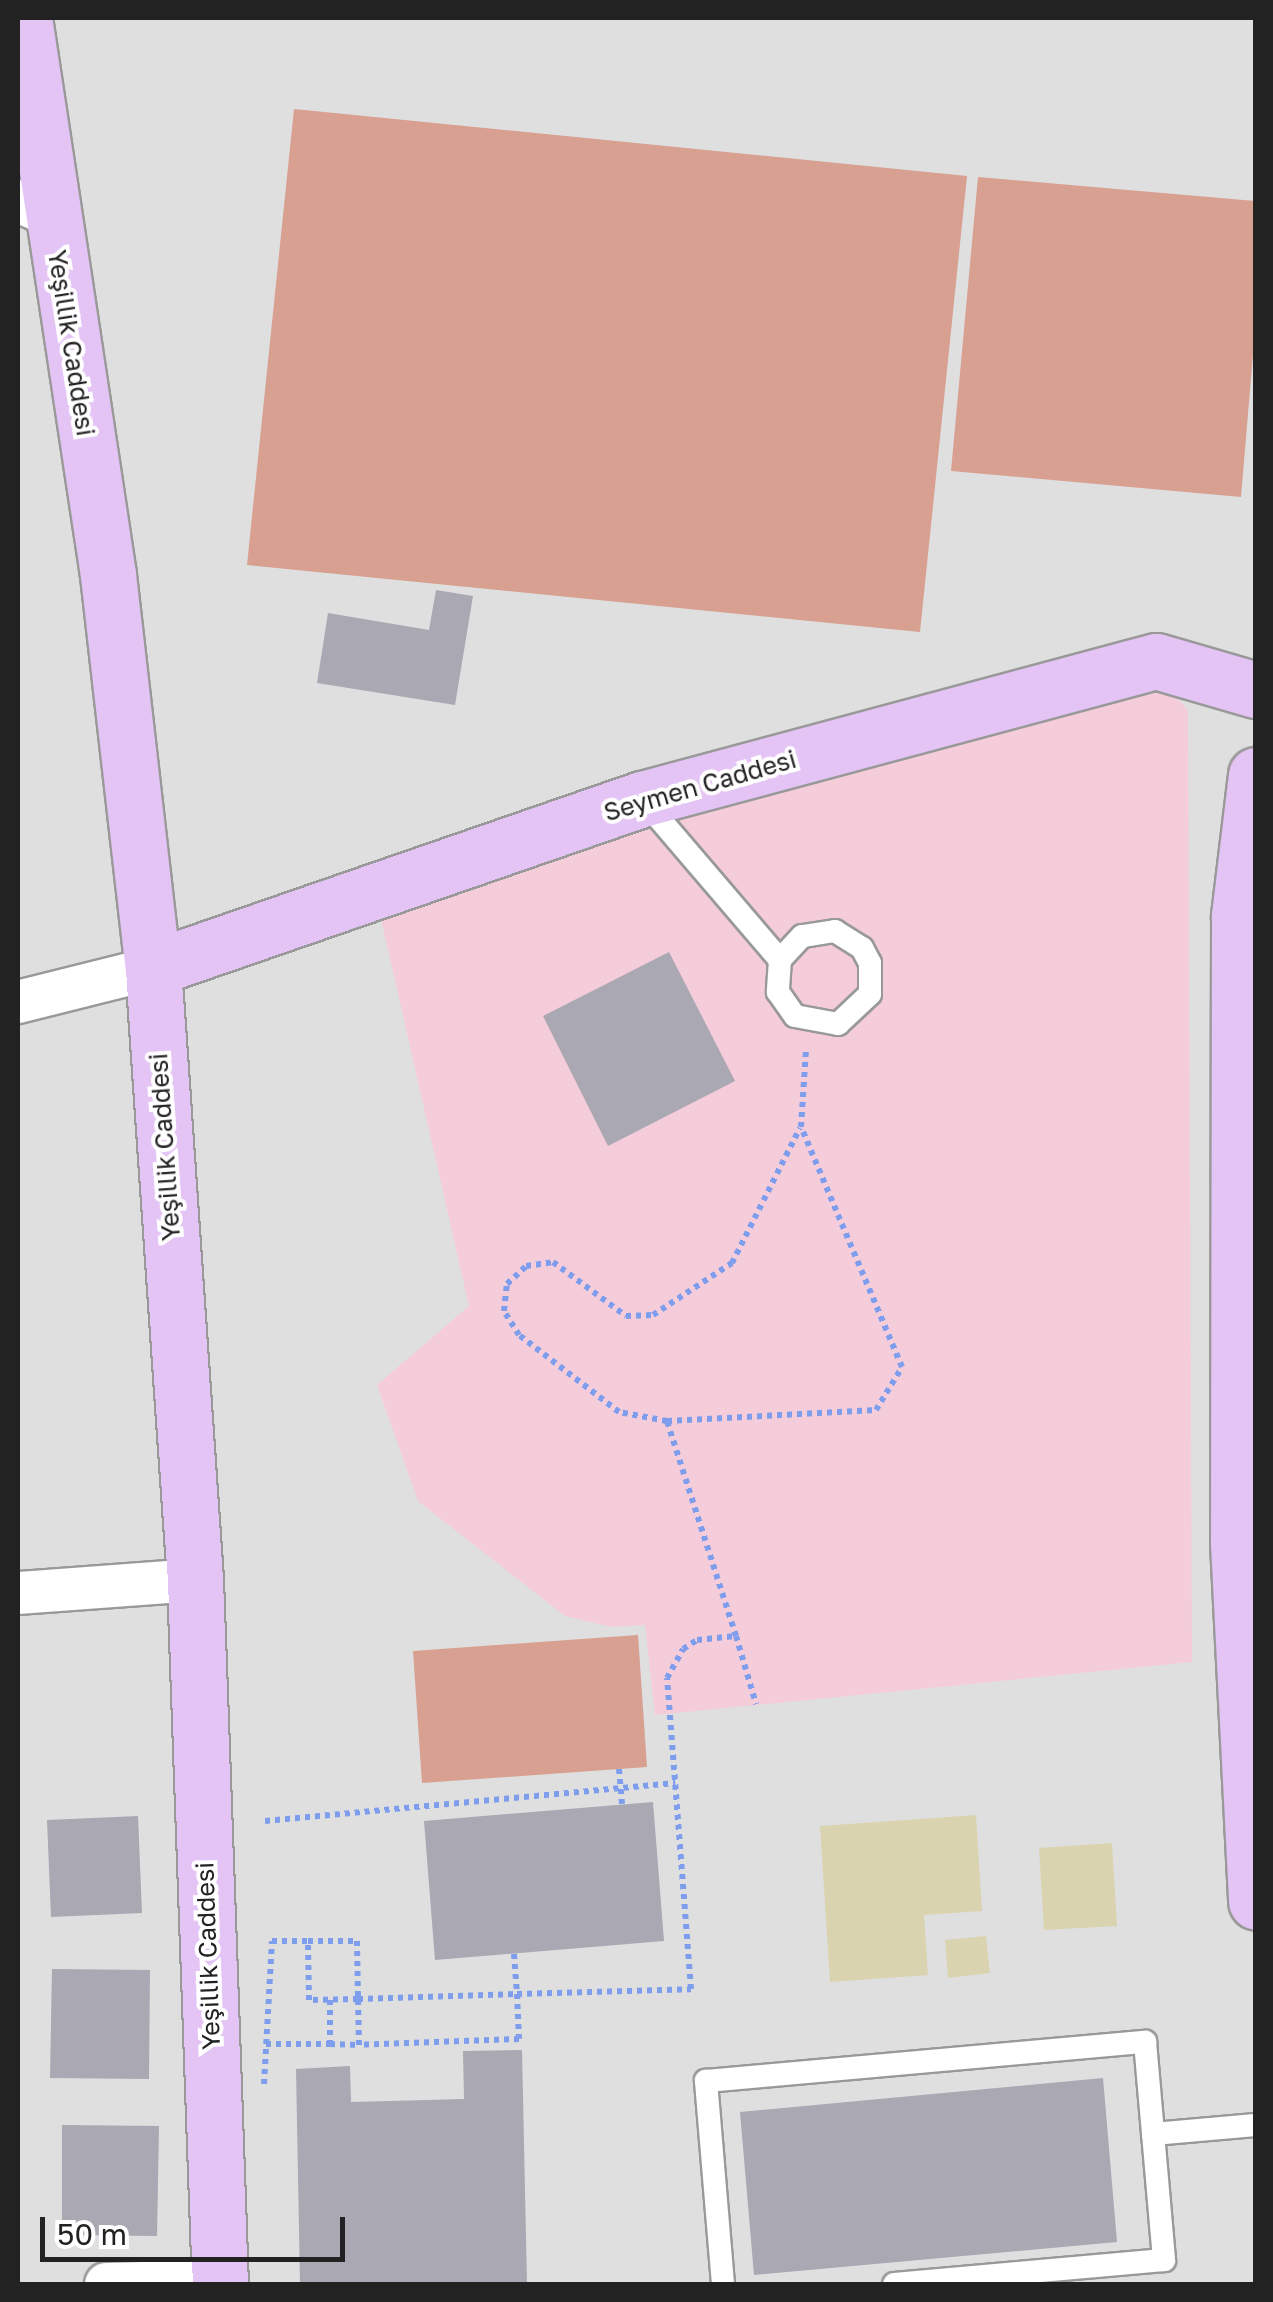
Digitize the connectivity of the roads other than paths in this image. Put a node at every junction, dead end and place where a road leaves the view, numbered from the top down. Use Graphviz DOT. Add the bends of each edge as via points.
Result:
graph roads {
  1 [pos="24,18"];
  2 [pos="34,208"];
  3 [pos="1256,690"];
  4 [pos="1256,776"];
  5 [pos="642,799"];
  6 [pos="780,960"];
  7 [pos="153,968"];
  8 [pos="18,1002"];
  9 [pos="195,1580"];
  10 [pos="18,1593"];
  11 [pos="1256,1902"];
  12 [pos="1256,2125"];
  13 [pos="1153,2134"];
  14 [pos="220,2283"];
  15 [pos="106,2284"];
  16 [pos="723,2284"];
  17 [pos="894,2284"];
  1 -- 2 [label="main road, Yeşillik Caddesi"];
  2 -- 7 [label="main road, Yeşillik Caddesi" via="108,574"];
  3 -- 5 [label="main road, Seymen Caddesi" via="1156,661"];
  4 -- 11 [label="main road" via="1239,916 1238,1543"];
  5 -- 6 [label="lane"];
  5 -- 7 [label="main road, Seymen Caddesi"];
  6 -- 6 [label="lane" via="776,977 784,1005 808,1023 852,1018 870,994 870,963 862,948 835,931 802,936"];
  7 -- 8 [label="street"];
  7 -- 9 [label="main road, Yeşillik Caddesi"];
  9 -- 10 [label="street"];
  9 -- 14 [label="main road, Yeşillik Caddesi"];
  12 -- 13 [label="lane"];
  13 -- 16 [label="lane" via="1145,2042 706,2081"];
  13 -- 17 [label="lane" via="1164,2260"];
  14 -- 15 [label="street"];
}
